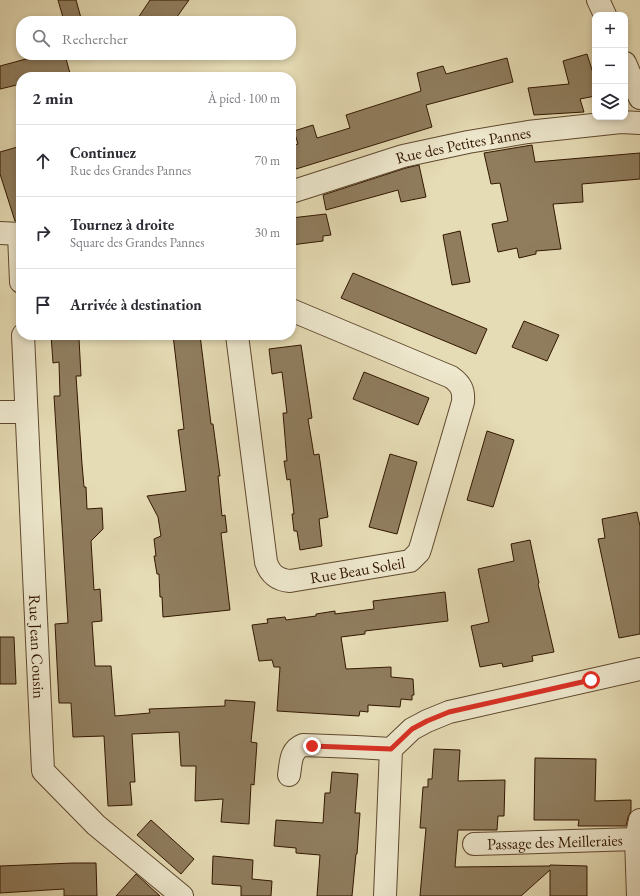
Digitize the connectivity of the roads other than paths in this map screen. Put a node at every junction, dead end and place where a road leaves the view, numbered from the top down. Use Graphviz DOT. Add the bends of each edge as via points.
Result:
graph roads {
  1 [pos="598,0"];
  2 [pos="604,12"];
  3 [pos="628,70"];
  4 [pos="640,98"];
  5 [pos="640,123"];
  6 [pos="296,190"];
  7 [pos="13,234"];
  8 [pos="16,252"];
  9 [pos="296,312"];
  10 [pos="23,340"];
  11 [pos="238,340"];
  12 [pos="0,412"];
  13 [pos="26,412"];
  14 [pos="640,669"];
  15 [pos="391,749"];
  16 [pos="289,775"];
  17 [pos="638,829"];
  18 [pos="474,844"];
  19 [pos="182,896"];
  20 [pos="385,896"];
  21 [pos="638,896"];
  1 -- 2 [label="street"];
  3 -- 4 [label="street"];
  5 -- 6 [label="street, Rue des Petites Pannes" via="621,122 528,132 468,142 402,156"];
  7 -- 8 [label="street"];
  9 -- 11 [label="street, Rue Beau Soleil" via="451,377 458,381 462,388 463,402 421,546 410,561 290,580 278,578 268,569"];
  10 -- 13 [label="street, Rue Jean Cousin"];
  12 -- 13 [label="street"];
  13 -- 19 [label="street, Rue Jean Cousin" via="43,771 96,825"];
  14 -- 15 [label="street" via="449,712 412,729"];
  15 -- 16 [label="street" via="298,747 291,756"];
  15 -- 20 [label="street"];
  17 -- 18 [label="street, Passage des Meilleraies"];
  17 -- 21 [label="street, Passage des Meilleraies"];
}
